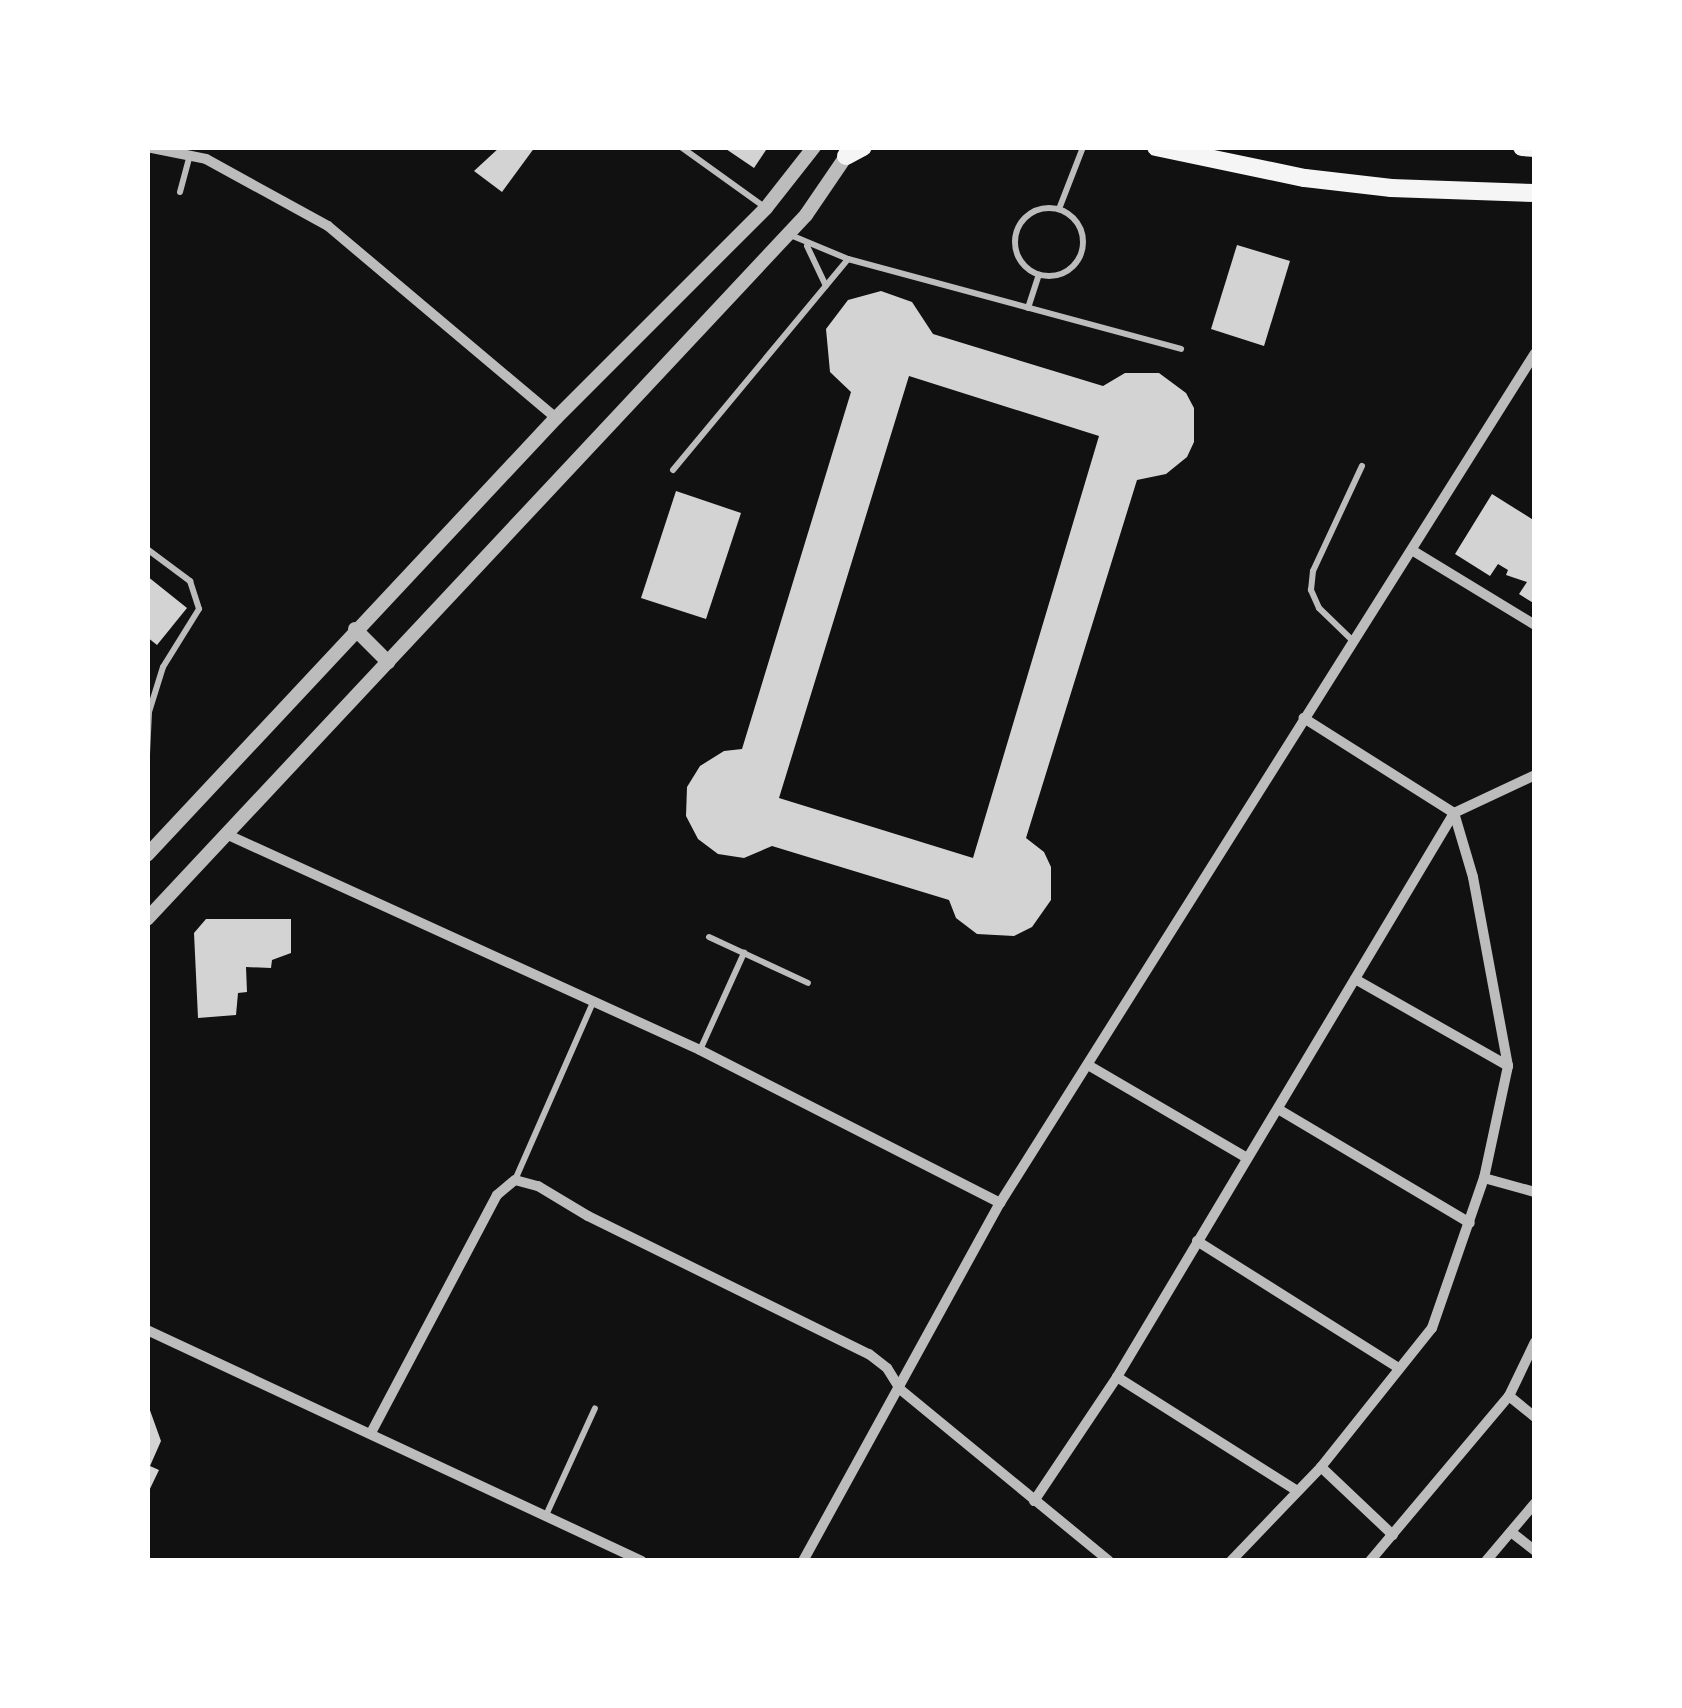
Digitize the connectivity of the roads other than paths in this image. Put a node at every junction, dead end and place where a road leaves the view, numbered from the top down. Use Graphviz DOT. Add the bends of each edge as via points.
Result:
graph roads {
  1 [pos="147,147"];
  2 [pos="681,147"];
  3 [pos="814,147"];
  4 [pos="1083,147"];
  5 [pos="1156,147"];
  6 [pos="1522,147"];
  7 [pos="1535,148"];
  8 [pos="854,150"];
  9 [pos="190,155"];
  10 [pos="180,192"];
  11 [pos="1535,193"];
  12 [pos="766,208"];
  13 [pos="1059,209"];
  14 [pos="788,234"];
  15 [pos="807,246"];
  16 [pos="848,259"];
  17 [pos="1039,275"];
  18 [pos="826,286"];
  19 [pos="1028,308"];
  20 [pos="1181,349"];
  21 [pos="1535,353"];
  22 [pos="556,418"];
  23 [pos="1361,466"];
  24 [pos="673,470"];
  25 [pos="147,549"];
  26 [pos="1414,552"];
  27 [pos="1535,625"];
  28 [pos="355,629"];
  29 [pos="1354,643"];
  30 [pos="388,662"];
  31 [pos="1304,718"];
  32 [pos="147,755"];
  33 [pos="1535,775"];
  34 [pos="1454,813"];
  35 [pos="226,834"];
  36 [pos="147,855"];
  37 [pos="147,920"];
  38 [pos="709,937"];
  39 [pos="744,953"];
  40 [pos="1355,979"];
  41 [pos="808,983"];
  42 [pos="593,1001"];
  43 [pos="700,1050"];
  44 [pos="1088,1065"];
  45 [pos="1508,1066"];
  46 [pos="1278,1108"];
  47 [pos="1247,1158"];
  48 [pos="1484,1178"];
  49 [pos="515,1180"];
  50 [pos="1535,1192"];
  51 [pos="1000,1204"];
  52 [pos="1470,1222"];
  53 [pos="1197,1241"];
  54 [pos="147,1330"];
  55 [pos="1535,1342"];
  56 [pos="1399,1368"];
  57 [pos="1117,1377"];
  58 [pos="901,1390"];
  59 [pos="1509,1396"];
  60 [pos="595,1408"];
  61 [pos="1535,1417"];
  62 [pos="372,1431"];
  63 [pos="1321,1467"];
  64 [pos="1296,1490"];
  65 [pos="1034,1501"];
  66 [pos="1535,1503"];
  67 [pos="548,1513"];
  68 [pos="1511,1532"];
  69 [pos="1393,1535"];
  70 [pos="1535,1551"];
  71 [pos="642,1561"];
  72 [pos="803,1561"];
  73 [pos="1109,1561"];
  74 [pos="1231,1561"];
  75 [pos="1370,1561"];
  76 [pos="1486,1561"];
  1 -- 9 [label="street"];
  2 -- 12 [label="lane"];
  3 -- 12 [label="street"];
  4 -- 13 [label="lane"];
  5 -- 11 [label="highway" via="1306,178"];
  6 -- 7 [label="highway"];
  8 -- 14 [label="street"];
  9 -- 10 [label="lane"];
  9 -- 22 [label="street" via="328,226"];
  12 -- 22 [label="street"];
  13 -- 17 [label="lane" via="1077,221 1082,252 1070,270"];
  13 -- 17 [label="lane" via="1036,209 1018,226 1015,249"];
  14 -- 15 [label="lane"];
  14 -- 30 [label="street"];
  15 -- 16 [label="lane"];
  15 -- 18 [label="lane"];
  16 -- 18 [label="lane"];
  16 -- 19 [label="lane"];
  17 -- 19 [label="lane"];
  18 -- 24 [label="lane"];
  19 -- 20 [label="lane"];
  21 -- 26 [label="street"];
  22 -- 28 [label="street"];
  23 -- 29 [label="lane" via="1311,590"];
  25 -- 32 [label="lane" via="190,581 199,609 163,668"];
  26 -- 27 [label="street"];
  26 -- 29 [label="street"];
  28 -- 30 [label="street"];
  28 -- 36 [label="street"];
  29 -- 31 [label="street"];
  30 -- 35 [label="street"];
  31 -- 34 [label="street"];
  31 -- 44 [label="street"];
  33 -- 34 [label="street"];
  34 -- 40 [label="street"];
  34 -- 45 [label="street"];
  35 -- 37 [label="street"];
  35 -- 42 [label="street"];
  38 -- 39 [label="lane"];
  39 -- 41 [label="lane"];
  39 -- 43 [label="lane"];
  40 -- 45 [label="street"];
  40 -- 46 [label="street"];
  42 -- 43 [label="street"];
  42 -- 49 [label="lane"];
  43 -- 51 [label="street"];
  44 -- 47 [label="street"];
  44 -- 51 [label="street"];
  45 -- 48 [label="street"];
  46 -- 47 [label="street"];
  46 -- 52 [label="street"];
  47 -- 53 [label="street"];
  48 -- 50 [label="street"];
  48 -- 52 [label="street"];
  49 -- 58 [label="street" via="869,1354"];
  49 -- 62 [label="street" via="497,1195"];
  51 -- 58 [label="street"];
  52 -- 56 [label="street" via="1432,1328"];
  53 -- 56 [label="street"];
  53 -- 57 [label="street"];
  54 -- 62 [label="street"];
  55 -- 59 [label="street"];
  56 -- 63 [label="street"];
  57 -- 64 [label="street"];
  57 -- 65 [label="street"];
  58 -- 65 [label="street"];
  58 -- 72 [label="street"];
  59 -- 61 [label="street"];
  59 -- 69 [label="street"];
  60 -- 67 [label="lane"];
  62 -- 67 [label="street"];
  63 -- 64 [label="street"];
  63 -- 69 [label="street"];
  64 -- 74 [label="street"];
  65 -- 73 [label="street"];
  66 -- 68 [label="street"];
  67 -- 71 [label="street"];
  68 -- 70 [label="street"];
  68 -- 76 [label="street"];
  69 -- 75 [label="street"];
}
